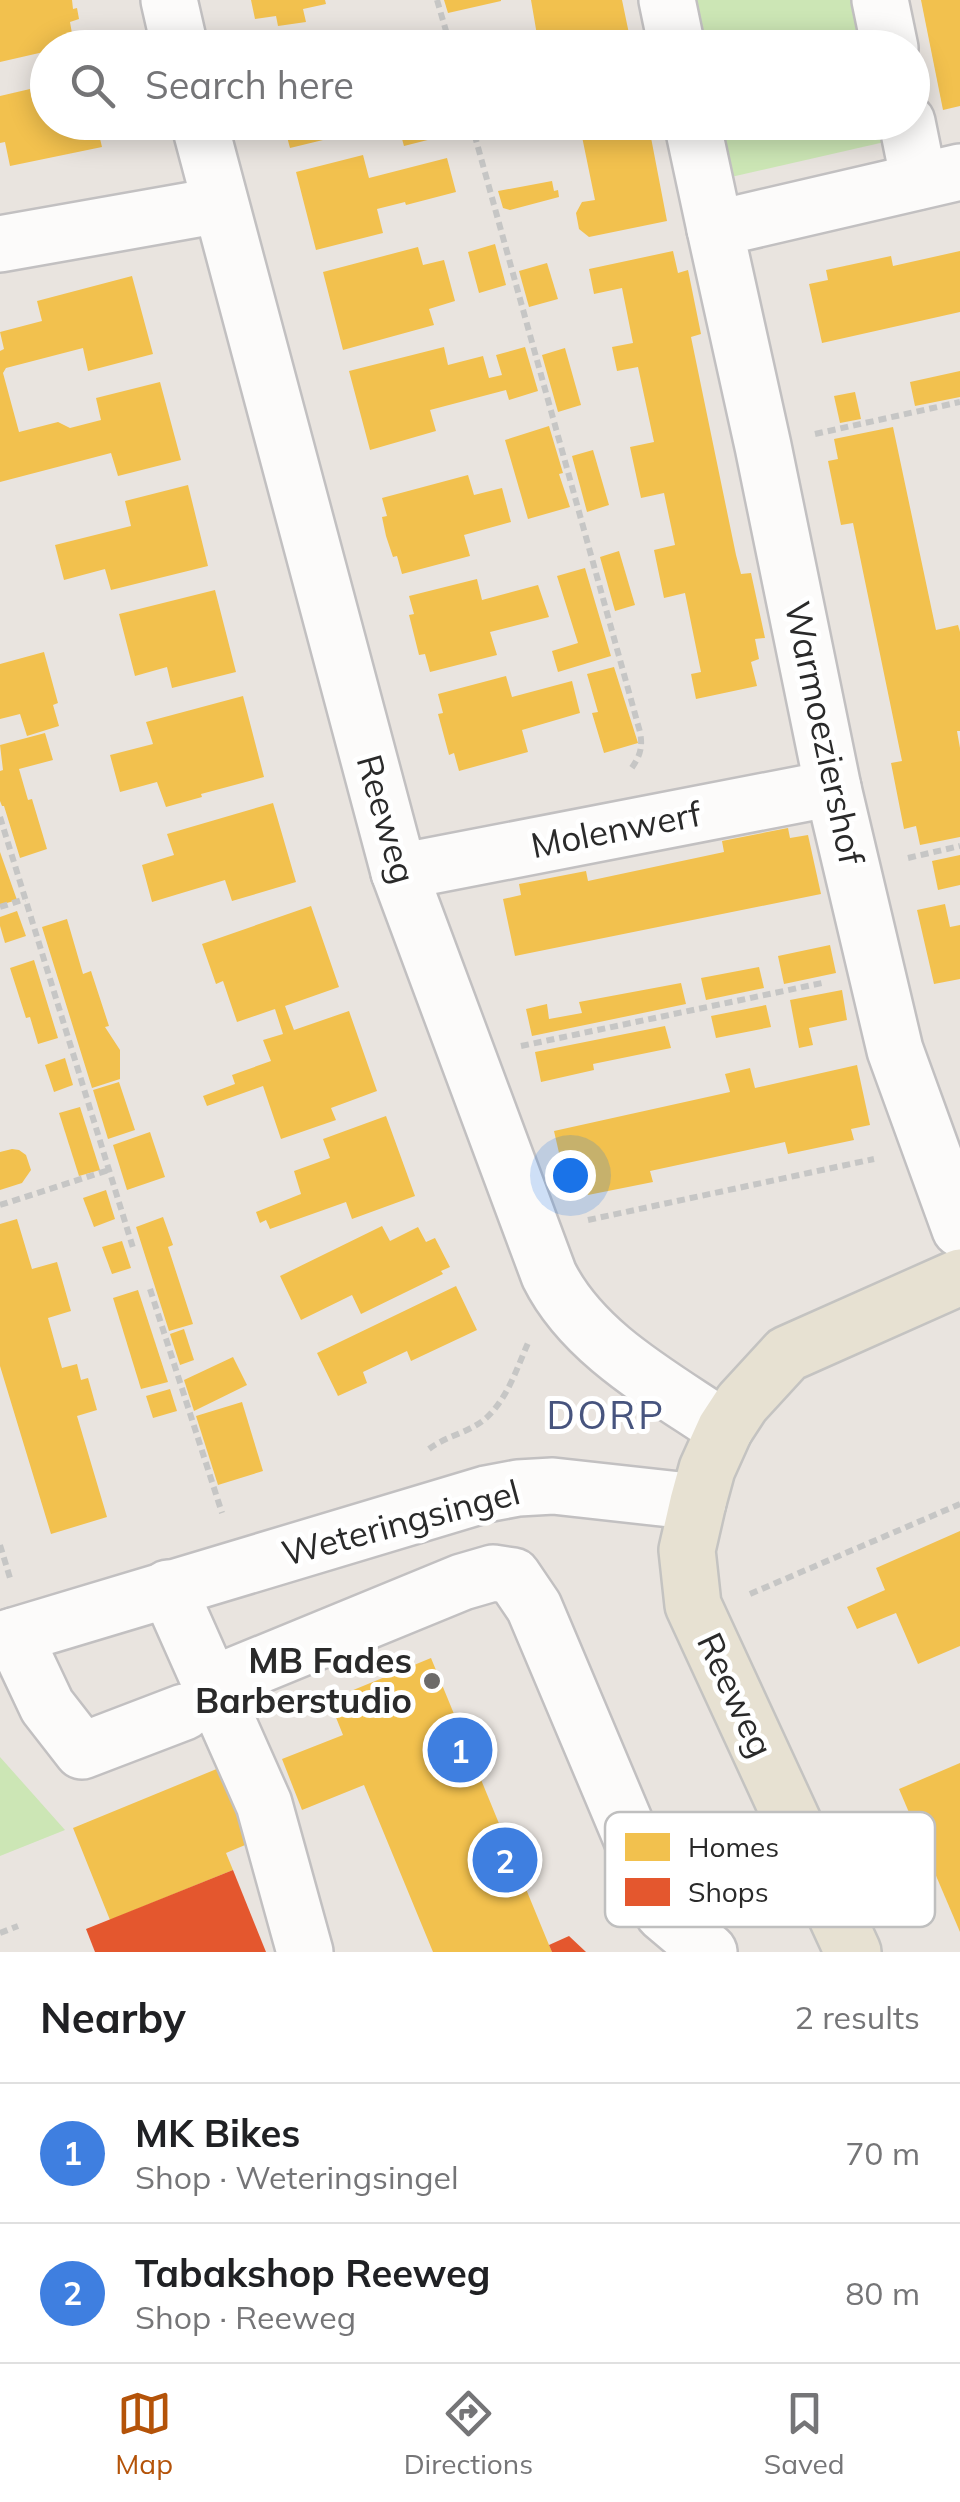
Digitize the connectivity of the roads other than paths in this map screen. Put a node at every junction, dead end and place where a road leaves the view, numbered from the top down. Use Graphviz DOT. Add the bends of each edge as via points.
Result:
graph roads {
  1 [pos="169,0"];
  2 [pos="667,0"];
  3 [pos="880,0"];
  4 [pos="176,30"];
  5 [pos="673,30"];
  6 [pos="886,30"];
  7 [pos="204,140"];
  8 [pos="696,140"];
  9 [pos="918,140"];
  10 [pos="940,176"];
  11 [pos="220,205"];
  12 [pos="715,228"];
  13 [pos="0,244"];
  14 [pos="834,788"];
  15 [pos="399,872"];
  16 [pos="960,1229"];
  17 [pos="960,1278"];
  18 [pos="725,1428"];
  19 [pos="698,1502"];
  20 [pos="168,1588"];
  21 [pos="7,1638"];
  22 [pos="198,1699"];
  23 [pos="620,1812"];
  24 [pos="788,1812"];
  25 [pos="680,1927"];
  26 [pos="841,1927"];
  27 [pos="306,1952"];
  28 [pos="709,1952"];
  29 [pos="852,1952"];
  1 -- 4 [label="street"];
  2 -- 5 [label="street"];
  3 -- 6 [label="street"];
  7 -- 11 [label="street, Reeweg"];
  8 -- 12 [label="street, Warmoeziershof"];
  9 -- 10 [label="street"];
  10 -- 12 [label="street"];
  11 -- 13 [label="street"];
  11 -- 15 [label="street, Reeweg"];
  12 -- 14 [label="street, Warmoeziershof"];
  14 -- 15 [label="street, Molenwerf"];
  14 -- 16 [label="street, Warmoeziershof" via="894,1050"];
  15 -- 18 [label="street, Reeweg" via="561,1298 620,1356"];
  17 -- 18 [label="main road, Reeweg" via="787,1354"];
  18 -- 19 [label="main road, Reeweg"];
  19 -- 20 [label="street, Weteringsingel" via="518,1488"];
  19 -- 24 [label="main road, Reeweg" via="687,1550 693,1605"];
  20 -- 21 [label="street, Weteringsingel"];
  20 -- 22 [label="street"];
  21 -- 22 [label="street, Weteringsingel" via="46,1706 82,1751"];
  22 -- 23 [label="street, Weteringsingel" via="462,1582 494,1573 513,1576 534,1607"];
  22 -- 27 [label="street" via="264,1804"];
  25 -- 28 [label="street, Weteringsingel"];
  26 -- 29 [label="main road, Reeweg"];
}
